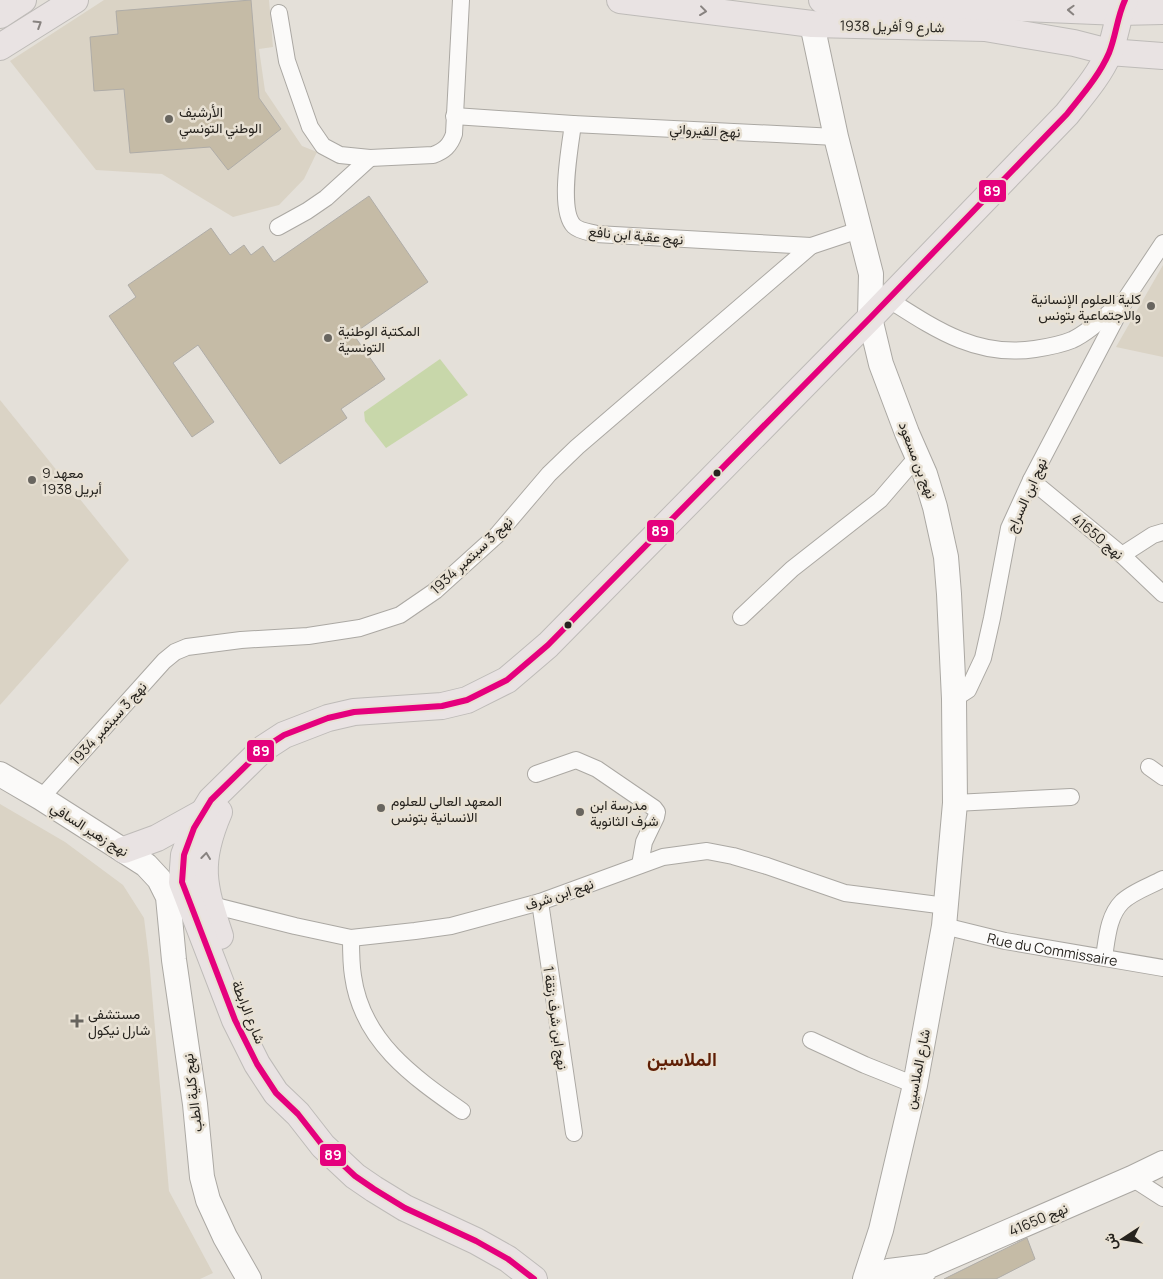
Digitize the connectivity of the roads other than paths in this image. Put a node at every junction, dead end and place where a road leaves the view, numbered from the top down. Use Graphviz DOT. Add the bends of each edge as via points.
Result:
graph roads {
  1 [pos="23,0"];
  2 [pos="75,0"];
  3 [pos="461,0"];
  4 [pos="620,0"];
  5 [pos="822,0"];
  6 [pos="1163,11"];
  7 [pos="279,13"];
  8 [pos="855,13"];
  9 [pos="0,15"];
  10 [pos="1117,23"];
  11 [pos="812,24"];
  12 [pos="1163,24"];
  13 [pos="1163,43"];
  14 [pos="0,47"];
  15 [pos="1163,56"];
  16 [pos="454,116"];
  17 [pos="573,124"];
  18 [pos="836,137"];
  19 [pos="370,158"];
  20 [pos="278,227"];
  21 [pos="859,230"];
  22 [pos="1163,243"];
  23 [pos="811,246"];
  24 [pos="1127,297"];
  25 [pos="888,299"];
  26 [pos="870,318"];
  27 [pos="917,457"];
  28 [pos="1031,480"];
  29 [pos="1163,532"];
  30 [pos="1122,555"];
  31 [pos="1163,594"];
  32 [pos="740,617"];
  33 [pos="954,699"];
  34 [pos="1149,767"];
  35 [pos="0,774"];
  36 [pos="536,774"];
  37 [pos="1163,777"];
  38 [pos="233,779"];
  39 [pos="1071,797"];
  40 [pos="41,798"];
  41 [pos="955,803"];
  42 [pos="204,812"];
  43 [pos="124,850"];
  44 [pos="640,865"];
  45 [pos="1163,879"];
  46 [pos="189,900"];
  47 [pos="540,902"];
  48 [pos="945,916"];
  49 [pos="351,938"];
  50 [pos="1104,957"];
  51 [pos="1163,968"];
  52 [pos="811,1040"];
  53 [pos="915,1085"];
  54 [pos="462,1111"];
  55 [pos="574,1134"];
  56 [pos="1163,1163"];
  57 [pos="1132,1178"];
  58 [pos="1163,1198"];
  59 [pos="881,1230"];
  60 [pos="922,1273"];
  61 [pos="884,1276"];
  62 [pos="249,1279"];
  63 [pos="534,1279"];
  64 [pos="865,1279"];
  1 -- 9 [label="main road"];
  14 -- 2 [label="main road, one-way"];
  3 -- 16 [label="street"];
  4 -- 11 [label="main road, شارع 9 أفريل 1938, one-way"];
  5 -- 8 [label="main road, شارع 9 أفريل 1938"];
  6 -- 10 [label="main road, شارع 9 أفريل 1938"];
  7 -- 19 [label="street" via="287,61 310,127 323,146 340,155"];
  10 -- 8 [label="main road, شارع 9 أفريل 1938, one-way"];
  8 -- 10 [label="main road, شارع 9 أفريل 1938" via="985,28 1080,30"];
  8 -- 11 [label="main road, شارع 9 أفريل 1938"];
  10 -- 12 [label="main road"];
  10 -- 13 [label="main road"];
  10 -- 15 [label="main road, شارع 9 أفريل 1938"];
  10 -- 25 [label="main road" via="1093,82 1067,114"];
  11 -- 18 [label="street, نهج بن مسعود"];
  16 -- 17 [label="street"];
  16 -- 19 [label="street" via="451,143 442,151 433,155"];
  17 -- 18 [label="street, نهج القيرواني"];
  17 -- 23 [label="street, نهج عقبة ابن نافع" via="566,208 568,218 578,229 596,234"];
  18 -- 21 [label="street, نهج بن مسعود"];
  19 -- 20 [label="street" via="326,198"];
  21 -- 23 [label="street, نهج عقبة ابن نافع"];
  21 -- 26 [label="street, نهج بن مسعود" via="870,274"];
  22 -- 24 [label="street, نهج ابن السراج"];
  23 -- 40 [label="street, نهج 3 سبتمبر 1934" via="577,447 496,535 435,591 400,615 360,628 187,647 175,652"];
  24 -- 25 [label="street, نهج ابن السراج" via="1074,339 1053,347 1018,352 969,345 932,327"];
  24 -- 28 [label="street, نهج ابن السراج"];
  25 -- 26 [label="main road"];
  26 -- 27 [label="street, نهج بن مسعود" via="881,364"];
  26 -- 38 [label="main road" via="548,645 507,680 467,700 442,706 354,712 306,725 284,734 264,748"];
  27 -- 32 [label="street" via="880,500 792,569"];
  27 -- 33 [label="street, نهج بن مسعود" via="935,506 946,557"];
  28 -- 30 [label="street, نهج 41650"];
  28 -- 33 [label="street, نهج ابن السراج" via="1009,528 983,658 968,690"];
  29 -- 30 [label="street"];
  30 -- 31 [label="street, نهج 41650"];
  33 -- 41 [label="street, نهج بن مسعود"];
  34 -- 37 [label="street"];
  35 -- 40 [label="street, نهج زهير السافي"];
  36 -- 44 [label="street" via="576,760 597,769 654,808 656,817 644,842"];
  38 -- 42 [label="main road" via="211,800"];
  46 -- 38 [label="main road, one-way" via="204,879 210,833"];
  39 -- 41 [label="street"];
  40 -- 43 [label="street, نهج زهير السافي"];
  41 -- 48 [label="street, نهج بن مسعود"];
  42 -- 43 [label="main road" via="157,838"];
  42 -- 46 [label="main road" via="184,855 182,882"];
  43 -- 46 [label="street, نهج زهير السافي"];
  44 -- 47 [label="street, نهج ابن شرف"];
  44 -- 48 [label="street, نهج ابن شرف" via="663,857 707,852 733,856 845,893"];
  45 -- 50 [label="street" via="1122,902 1110,926"];
  46 -- 49 [label="street, نهج ابن شرف"];
  46 -- 62 [label="street, نهج كلية الطب" via="176,970 202,1177 208,1200 225,1237"];
  46 -- 63 [label="main road, شارع الرابطة" via="236,1020 257,1064 276,1092 323,1146 361,1180 405,1208 508,1258"];
  47 -- 49 [label="street, نهج ابن شرف" via="452,926"];
  47 -- 55 [label="street, نهج ابن شرف زنقة 1"];
  48 -- 50 [label="street, Rue du Commissaire" via="1014,942"];
  48 -- 53 [label="street, شارع الملاسين"];
  49 -- 54 [label="street" via="353,977 368,1024 379,1042 409,1073"];
  50 -- 51 [label="street, Rue du Commissaire"];
  52 -- 53 [label="street"];
  53 -- 59 [label="street, شارع الملاسين"];
  56 -- 57 [label="street, نهج 41650"];
  57 -- 58 [label="street"];
  57 -- 60 [label="street, نهج 41650"];
  59 -- 61 [label="street, شارع الملاسين"];
  59 -- 64 [label="street, شارع الملاسين"];
  60 -- 61 [label="street, شارع الملاسين"];
}
